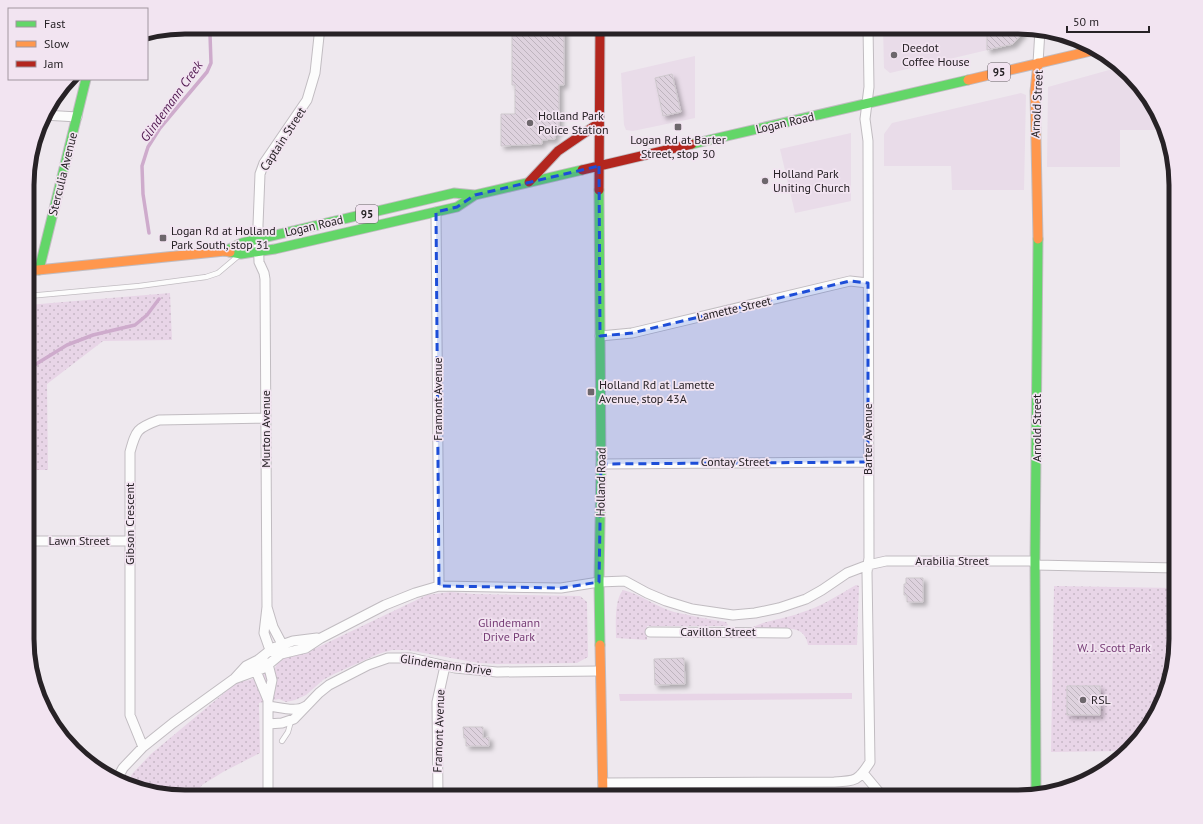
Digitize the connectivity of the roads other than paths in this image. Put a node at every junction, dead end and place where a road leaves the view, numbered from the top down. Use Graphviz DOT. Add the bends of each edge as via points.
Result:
graph roads {
  1 [pos="319,34"];
  2 [pos="600,34"];
  3 [pos="868,34"];
  4 [pos="1040,35"];
  5 [pos="1088,52"];
  6 [pos="1038,63"];
  7 [pos="86,80"];
  8 [pos="868,103"];
  9 [pos="51,115"];
  10 [pos="77,117"];
  11 [pos="599,123"];
  12 [pos="599,166"];
  13 [pos="529,182"];
  14 [pos="475,195"];
  15 [pos="436,212"];
  16 [pos="258,239"];
  17 [pos="225,251"];
  18 [pos="259,252"];
  19 [pos="241,254"];
  20 [pos="34,270"];
  21 [pos="39,270"];
  22 [pos="868,283"];
  23 [pos="34,295"];
  24 [pos="600,336"];
  25 [pos="265,418"];
  26 [pos="868,462"];
  27 [pos="601,464"];
  28 [pos="34,541"];
  29 [pos="130,541"];
  30 [pos="1035,563"];
  31 [pos="868,565"];
  32 [pos="1169,568"];
  33 [pos="599,582"];
  34 [pos="439,586"];
  35 [pos="267,607"];
  36 [pos="738,614"];
  37 [pos="650,632"];
  38 [pos="738,632"];
  39 [pos="787,632"];
  40 [pos="321,638"];
  41 [pos="282,644"];
  42 [pos="270,650"];
  43 [pos="279,655"];
  44 [pos="259,659"];
  45 [pos="268,664"];
  46 [pos="445,666"];
  47 [pos="256,671"];
  48 [pos="600,671"];
  49 [pos="234,679"];
  50 [pos="268,703"];
  51 [pos="306,706"];
  52 [pos="290,720"];
  53 [pos="268,724"];
  54 [pos="282,742"];
  55 [pos="143,747"];
  56 [pos="863,773"];
  57 [pos="120,775"];
  58 [pos="603,783"];
  59 [pos="1036,789"];
  60 [pos="268,790"];
  61 [pos="438,790"];
  62 [pos="603,790"];
  63 [pos="877,790"];
  1 -- 16 [label="street, Captain Street" via="315,73 307,100 262,168 259,179"];
  2 -- 11 [label="main road, Holland Road"];
  3 -- 8 [label="street, Barter Avenue"];
  4 -- 6 [label="street"];
  5 -- 6 [label="main road, Logan Road / 95"];
  6 -- 8 [label="main road, Logan Road / 95"];
  6 -- 30 [label="main road, Arnold Street" via="1035,91 1038,230"];
  7 -- 10 [label="main road, Sterculia Avenue"];
  8 -- 12 [label="main road, Logan Road / 95"];
  8 -- 22 [label="street, Barter Avenue" via="865,119 868,141"];
  9 -- 10 [label="street"];
  10 -- 21 [label="main road, Sterculia Avenue"];
  11 -- 12 [label="main road, Holland Road"];
  11 -- 13 [label="main road" via="558,151"];
  12 -- 13 [label="main road, Logan Road / 95"];
  12 -- 24 [label="main road, Holland Road"];
  13 -- 14 [label="main road, Logan Road / 95"];
  14 -- 15 [label="main road, Logan Road / 95" via="457,207"];
  14 -- 16 [label="main road, Logan Road / 95" via="454,193"];
  15 -- 18 [label="main road, Logan Road / 95"];
  15 -- 34 [label="street, Framont Avenue"];
  16 -- 17 [label="main road, Logan Road / 95"];
  16 -- 18 [label="street, Captain Street"];
  17 -- 19 [label="main road, Logan Road / 95"];
  17 -- 21 [label="main road, Logan Road / 95"];
  18 -- 19 [label="main road, Logan Road / 95"];
  18 -- 25 [label="street, Murton Avenue" via="259,262 265,279"];
  19 -- 23 [label="lane" via="218,273 206,276 139,286"];
  20 -- 21 [label="main road, Logan Road / 95"];
  22 -- 24 [label="street, Lamette Street" via="850,281 632,333"];
  22 -- 26 [label="street, Barter Avenue"];
  24 -- 27 [label="main road, Holland Road"];
  25 -- 29 [label="street, Gibson Crescent" via="159,420 143,426 134,436 130,452"];
  25 -- 35 [label="street, Murton Avenue"];
  26 -- 27 [label="street, Contay Street"];
  26 -- 31 [label="street, Barter Avenue"];
  27 -- 33 [label="main road, Holland Road"];
  28 -- 29 [label="street, Lawn Street"];
  29 -- 55 [label="street, Gibson Crescent" via="130,715"];
  30 -- 31 [label="street, Arabilia Street" via="886,561"];
  30 -- 32 [label="street, Arabilia Street"];
  30 -- 59 [label="main road, Arnold Street"];
  31 -- 36 [label="street, Cavillon Street" via="847,573 806,599 779,608"];
  31 -- 56 [label="street, Barter Avenue" via="870,762"];
  33 -- 34 [label="street" via="561,588"];
  33 -- 36 [label="street, Cavillon Street" via="626,581 647,593 692,609 717,614"];
  33 -- 48 [label="main road, Holland Road"];
  34 -- 40 [label="street" via="385,605"];
  35 -- 41 [label="street, Murton Avenue"];
  35 -- 42 [label="street, Murton Avenue" via="264,633"];
  36 -- 38 [label="street"];
  37 -- 38 [label="street, Cavillon Street"];
  38 -- 39 [label="street, Cavillon Street"];
  40 -- 41 [label="street"];
  40 -- 43 [label="street" via="304,648"];
  41 -- 42 [label="street"];
  41 -- 43 [label="street"];
  42 -- 43 [label="street"];
  42 -- 44 [label="street"];
  43 -- 45 [label="street"];
  44 -- 45 [label="street"];
  44 -- 47 [label="street"];
  44 -- 49 [label="street" via="246,666"];
  45 -- 47 [label="street"];
  45 -- 50 [label="street" via="272,680"];
  46 -- 48 [label="street, Glindemann Drive" via="497,672"];
  46 -- 51 [label="street, Glindemann Drive" via="406,658 382,659 329,685"];
  46 -- 61 [label="street, Framont Avenue" via="437,702"];
  47 -- 49 [label="street"];
  47 -- 50 [label="street"];
  48 -- 58 [label="main road, Holland Road"];
  49 -- 55 [label="street"];
  50 -- 51 [label="street" via="296,709"];
  50 -- 53 [label="street"];
  51 -- 52 [label="street, Glindemann Drive"];
  52 -- 53 [label="street"];
  52 -- 54 [label="lane" via="288,732"];
  53 -- 60 [label="street"];
  55 -- 57 [label="street"];
  56 -- 58 [label="street" via="852,781 834,782"];
  56 -- 63 [label="street"];
  58 -- 62 [label="main road, Holland Road"];
}
